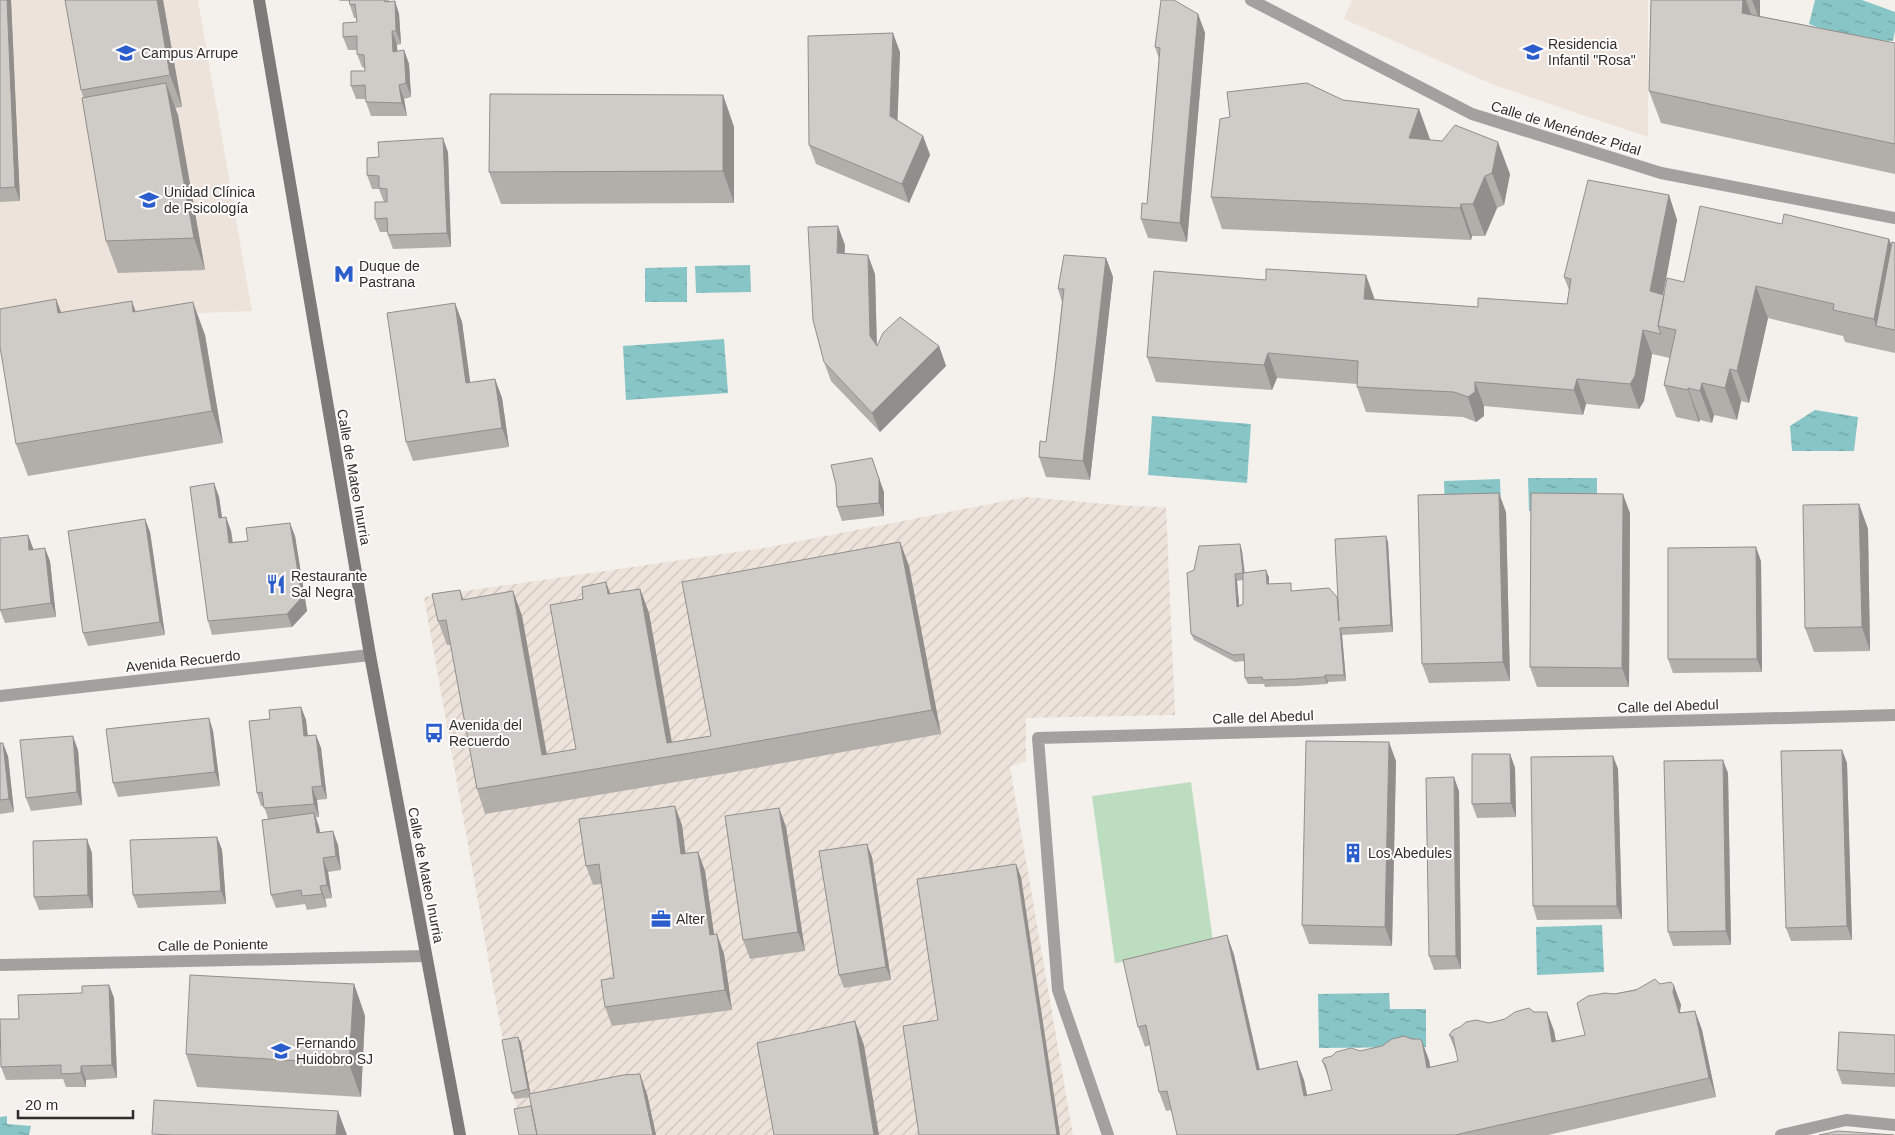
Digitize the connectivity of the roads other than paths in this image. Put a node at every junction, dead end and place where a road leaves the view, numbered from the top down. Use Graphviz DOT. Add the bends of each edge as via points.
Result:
graph roads {
  1 [pos="259,0"];
  2 [pos="1251,0"];
  3 [pos="1895,218"];
  4 [pos="370,655"];
  5 [pos="0,696"];
  6 [pos="1895,715"];
  7 [pos="426,956"];
  8 [pos="0,965"];
  9 [pos="1895,1124"];
  10 [pos="460,1135"];
  11 [pos="1108,1135"];
  12 [pos="1781,1135"];
  1 -- 4 [label="main road, Calle de Mateo Inurria"];
  2 -- 3 [label="street, Calle de Menéndez Pidal" via="1472,114 1661,173"];
  4 -- 5 [label="street, Avenida Recuerdo"];
  4 -- 7 [label="main road, Calle de Mateo Inurria"];
  6 -- 11 [label="street, Calle del Abedul" via="1038,738 1058,990"];
  7 -- 8 [label="street, Calle de Poniente"];
  7 -- 10 [label="main road, Calle de Mateo Inurria"];
  9 -- 12 [label="street" via="1846,1120"];
}
